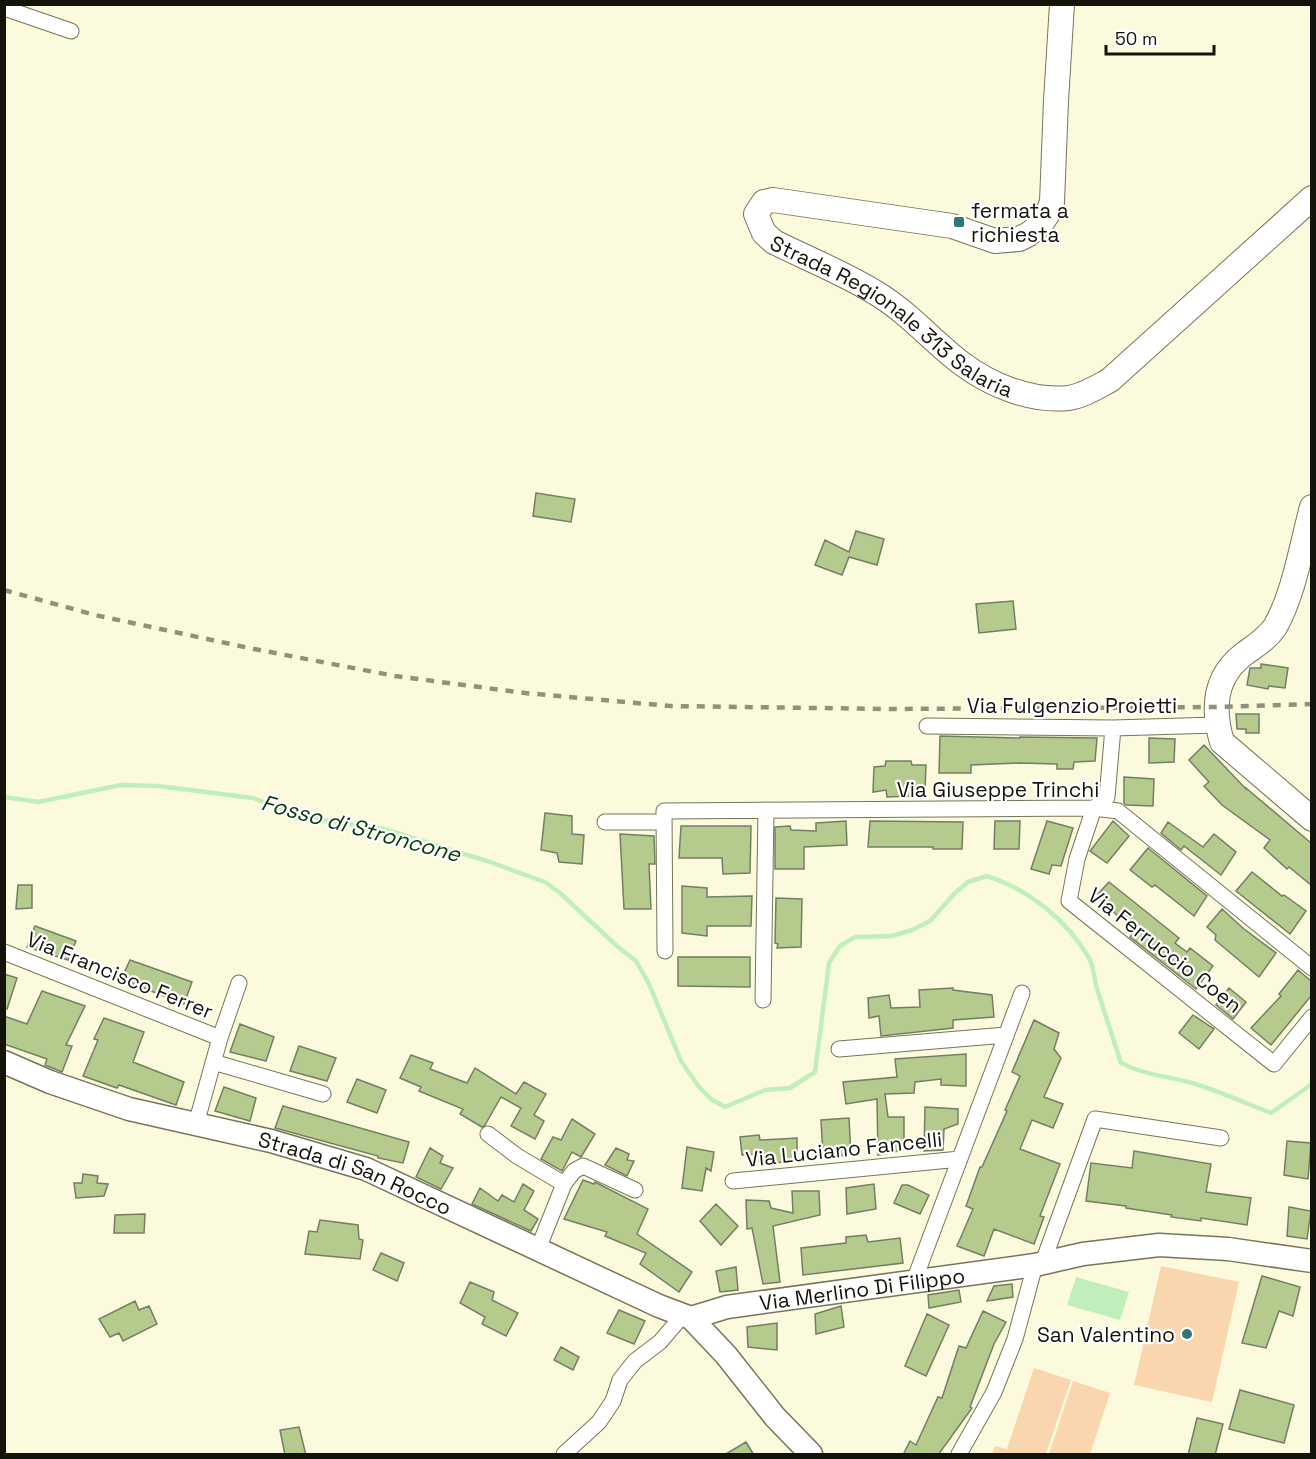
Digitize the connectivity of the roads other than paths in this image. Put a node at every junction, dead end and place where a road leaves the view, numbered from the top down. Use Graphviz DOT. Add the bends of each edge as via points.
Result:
graph roads {
  1 [pos="1062,4"];
  2 [pos="4,8"];
  3 [pos="71,31"];
  4 [pos="1311,198"];
  5 [pos="1311,507"];
  6 [pos="1217,725"];
  7 [pos="927,726"];
  8 [pos="1113,728"];
  9 [pos="1094,808"];
  10 [pos="766,810"];
  11 [pos="664,817"];
  12 [pos="1311,819"];
  13 [pos="605,822"];
  14 [pos="664,951"];
  15 [pos="4,952"];
  16 [pos="1311,968"];
  17 [pos="240,983"];
  18 [pos="1022,993"];
  19 [pos="763,1000"];
  20 [pos="1311,1017"];
  21 [pos="1006,1035"];
  22 [pos="220,1038"];
  23 [pos="839,1049"];
  24 [pos="4,1062"];
  25 [pos="213,1062"];
  26 [pos="323,1094"];
  27 [pos="196,1124"];
  28 [pos="488,1134"];
  29 [pos="1221,1138"];
  30 [pos="960,1159"];
  31 [pos="733,1181"];
  32 [pos="564,1184"];
  33 [pos="635,1190"];
  34 [pos="538,1249"];
  35 [pos="1311,1261"];
  36 [pos="1039,1264"];
  37 [pos="914,1281"];
  38 [pos="687,1317"];
  39 [pos="564,1455"];
  40 [pos="811,1455"];
  41 [pos="959,1455"];
  1 -- 4 [label="main road, Strada Regionale 313 Salaria" via="1052,202 1040,225 1029,234 995,241 952,226 773,200 765,202 756,214 764,233 774,242 876,293 986,379 1039,397 1069,398 1110,380"];
  2 -- 3 [label="street"];
  5 -- 6 [label="main road" via="1286,603 1274,629 1228,668 1219,687"];
  6 -- 8 [label="street, Via Fulgenzio Proietti"];
  6 -- 12 [label="main road" via="1222,741"];
  7 -- 8 [label="street, Via Fulgenzio Proietti"];
  8 -- 9 [label="street, Via Ferruccio Coen" via="1107,797"];
  9 -- 10 [label="street, Via Giuseppe Trinchi"];
  9 -- 16 [label="street, Via Giuseppe Trinchi" via="1118,811"];
  9 -- 20 [label="street, Via Ferruccio Coen" via="1077,859 1069,901 1274,1064"];
  10 -- 11 [label="street, Via Giuseppe Trinchi"];
  10 -- 19 [label="street"];
  11 -- 13 [label="street, Via Giuseppe Trinchi"];
  11 -- 14 [label="street"];
  15 -- 22 [label="street, Via Francisco Ferrer"];
  17 -- 22 [label="street, Via Francisco Ferrer"];
  18 -- 21 [label="street"];
  21 -- 23 [label="street"];
  21 -- 30 [label="street"];
  22 -- 25 [label="street, Via Francisco Ferrer"];
  24 -- 27 [label="main road, Strada di San Rocco" via="129,1109"];
  25 -- 26 [label="street"];
  25 -- 27 [label="street, Via Francisco Ferrer"];
  27 -- 34 [label="main road, Strada di San Rocco" via="366,1169"];
  28 -- 32 [label="street"];
  29 -- 36 [label="street" via="1095,1119"];
  30 -- 31 [label="street, Via Luciano Fancelli"];
  30 -- 37 [label="street"];
  32 -- 33 [label="street" via="583,1166"];
  32 -- 34 [label="street"];
  34 -- 38 [label="main road, Strada di San Rocco"];
  35 -- 36 [label="main road, Via Merlino Di Filippo" via="1228,1249 1159,1245"];
  36 -- 37 [label="main road, Via Merlino Di Filippo"];
  36 -- 41 [label="street" via="994,1392"];
  37 -- 38 [label="main road, Via Merlino Di Filippo" via="727,1307"];
  38 -- 39 [label="street" via="635,1361 620,1380 613,1401 599,1422"];
  38 -- 40 [label="main road" via="726,1355"];
}
